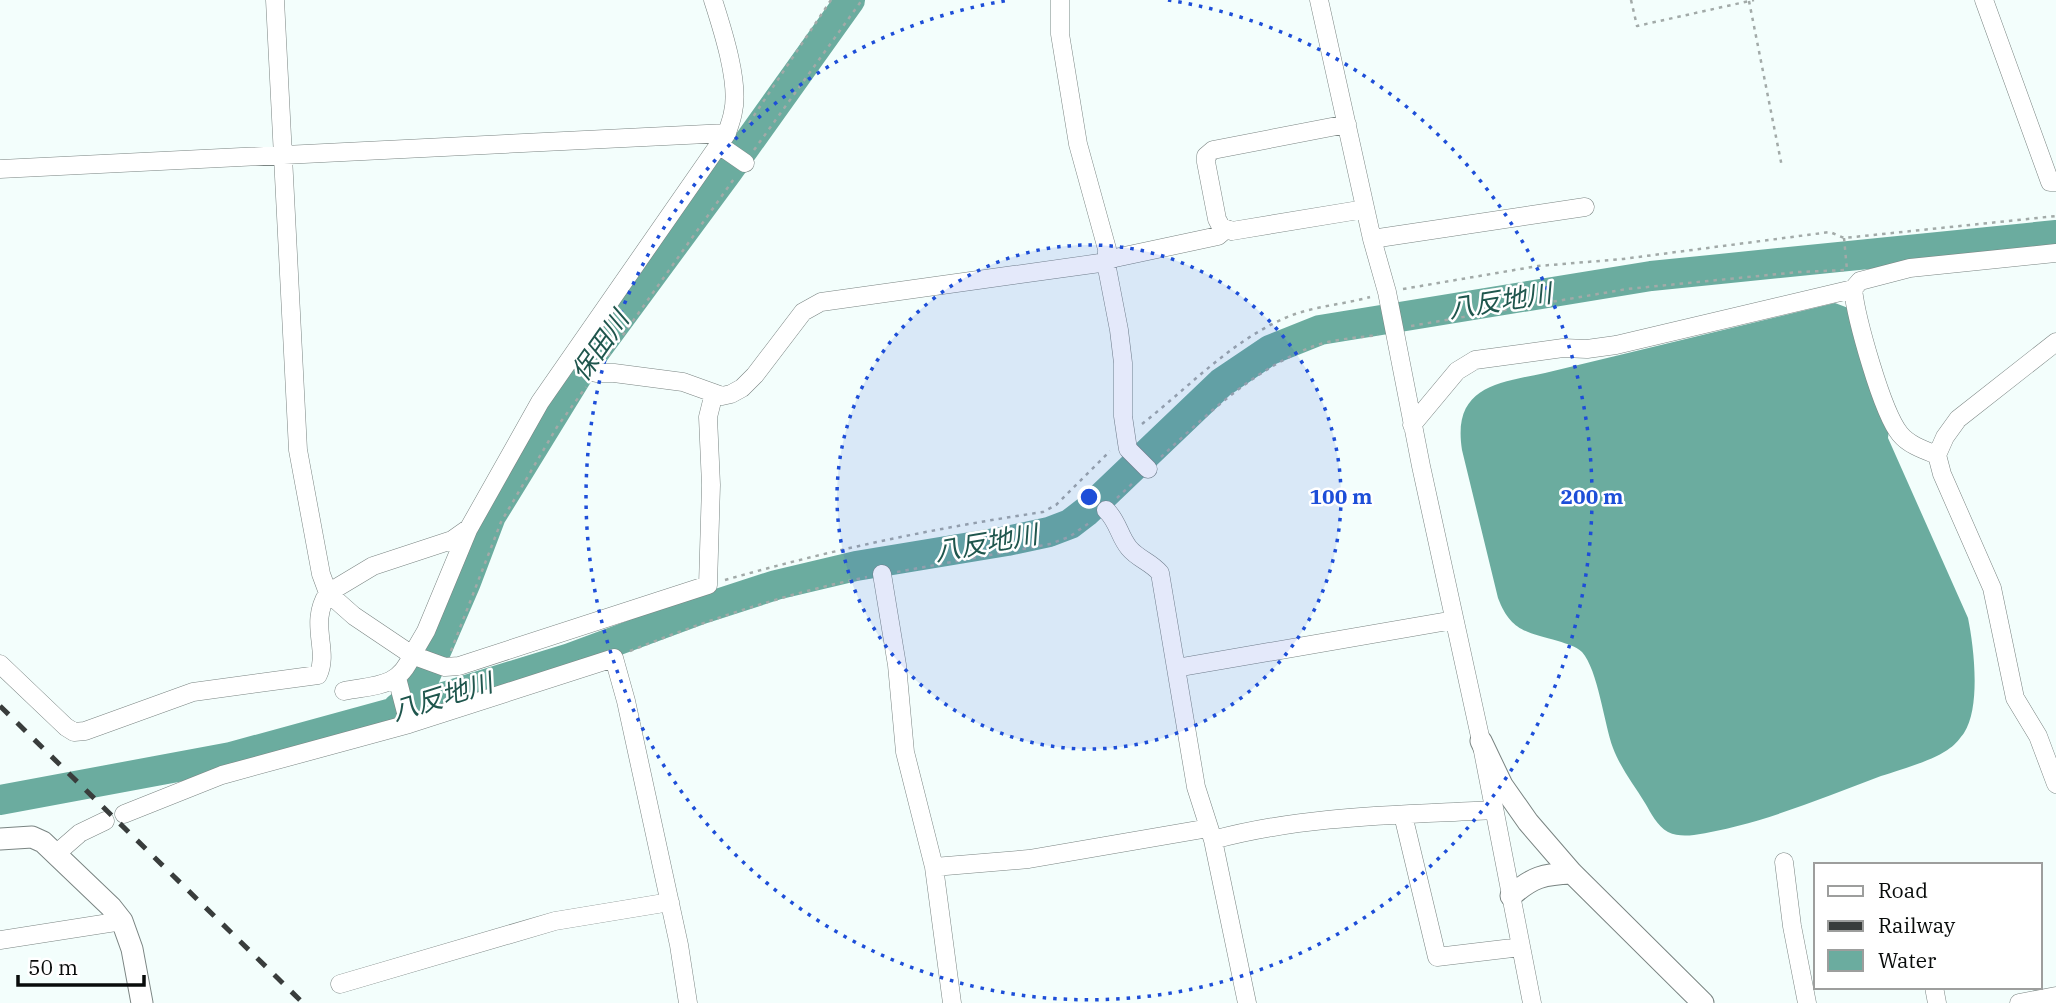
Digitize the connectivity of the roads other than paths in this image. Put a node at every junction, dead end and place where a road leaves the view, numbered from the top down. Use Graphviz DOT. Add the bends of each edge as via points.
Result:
graph roads {
  1 [pos="275,0"];
  2 [pos="713,0"];
  3 [pos="1060,0"];
  4 [pos="1319,0"];
  5 [pos="1984,0"];
  6 [pos="1347,124"];
  7 [pos="732,152"];
  8 [pos="282,155"];
  9 [pos="0,169"];
  10 [pos="2056,182"];
  11 [pos="1585,207"];
  12 [pos="1365,209"];
  13 [pos="1225,230"];
  14 [pos="1372,239"];
  15 [pos="2056,253"];
  16 [pos="1107,261"];
  17 [pos="1853,289"];
  18 [pos="2056,342"];
  19 [pos="584,365"];
  20 [pos="714,393"];
  21 [pos="1412,425"];
  22 [pos="1937,455"];
  23 [pos="1147,467"];
  24 [pos="1106,510"];
  25 [pos="469,528"];
  26 [pos="881,574"];
  27 [pos="328,593"];
  28 [pos="1454,620"];
  29 [pos="412,655"];
  30 [pos="0,664"];
  31 [pos="1176,667"];
  32 [pos="400,686"];
  33 [pos="344,691"];
  34 [pos="408,720"];
  35 [pos="1481,741"];
  36 [pos="2056,784"];
  37 [pos="1494,810"];
  38 [pos="124,814"];
  39 [pos="1403,815"];
  40 [pos="105,821"];
  41 [pos="1211,834"];
  42 [pos="0,839"];
  43 [pos="57,853"];
  44 [pos="1784,862"];
  45 [pos="934,867"];
  46 [pos="1572,873"];
  47 [pos="1511,896"];
  48 [pos="670,902"];
  49 [pos="122,921"];
  50 [pos="0,940"];
  51 [pos="1521,947"];
  52 [pos="340,984"];
  53 [pos="2056,996"];
  54 [pos="142,1003"];
  55 [pos="688,1003"];
  56 [pos="953,1003"];
  57 [pos="1247,1003"];
  58 [pos="1532,1003"];
  59 [pos="1703,1003"];
  60 [pos="1807,1003"];
  61 [pos="2019,1003"];
  1 -- 8 [label="street"];
  2 -- 7 [label="street" via="732,76"];
  3 -- 16 [label="street" via="1060,34 1078,144"];
  4 -- 6 [label="street"];
  5 -- 10 [label="street" via="2050,182"];
  6 -- 12 [label="street"];
  6 -- 13 [label="street" via="1209,153 1206,162 1217,219"];
  7 -- 8 [label="street"];
  7 -- 19 [label="street"];
  8 -- 9 [label="street"];
  8 -- 27 [label="street" via="298,450"];
  11 -- 14 [label="street"];
  12 -- 13 [label="street"];
  12 -- 14 [label="street"];
  13 -- 16 [label="street" via="1217,236"];
  14 -- 21 [label="street" via="1388,296"];
  15 -- 17 [label="street" via="1910,268 1860,281"];
  16 -- 20 [label="street" via="821,302 803,312 742,388 722,396"];
  16 -- 23 [label="street" via="1119,330 1129,444"];
  17 -- 21 [label="street" via="1616,345 1475,360 1457,371"];
  17 -- 22 [label="street" via="1891,420 1908,442"];
  18 -- 22 [label="street" via="1958,419"];
  19 -- 20 [label="street" via="683,382"];
  19 -- 25 [label="street" via="540,402"];
  20 -- 29 [label="street" via="708,417 709,585 460,666 445,667"];
  21 -- 28 [label="street"];
  22 -- 36 [label="street" via="1992,587 2015,698 2038,736"];
  24 -- 31 [label="street" via="1128,547 1160,573"];
  25 -- 27 [label="street" via="452,540 373,566"];
  25 -- 29 [label="street"];
  26 -- 45 [label="street" via="897,665 905,752"];
  27 -- 29 [label="street"];
  27 -- 30 [label="street" via="319,615 322,667 318,676 193,692 85,731 66,727"];
  28 -- 31 [label="street"];
  28 -- 35 [label="street"];
  29 -- 32 [label="street"];
  31 -- 41 [label="street" via="1196,788"];
  32 -- 33 [label="street" via="384,683"];
  32 -- 34 [label="street"];
  34 -- 38 [label="street" via="222,775"];
  34 -- 48 [label="street" via="614,658"];
  35 -- 37 [label="street"];
  35 -- 46 [label="street" via="1502,785"];
  37 -- 39 [label="street"];
  37 -- 47 [label="street"];
  39 -- 41 [label="street" via="1337,817"];
  39 -- 51 [label="street" via="1437,957"];
  40 -- 43 [label="street" via="80,833"];
  41 -- 45 [label="street"];
  41 -- 57 [label="street"];
  42 -- 43 [label="street" via="32,837"];
  43 -- 49 [label="street"];
  44 -- 60 [label="street"];
  45 -- 56 [label="street"];
  46 -- 47 [label="street" via="1535,878"];
  46 -- 59 [label="street"];
  47 -- 51 [label="street"];
  48 -- 52 [label="street" via="555,921"];
  48 -- 55 [label="street"];
  49 -- 50 [label="street"];
  49 -- 54 [label="street"];
  51 -- 58 [label="street"];
  53 -- 61 [label="street"];
}
